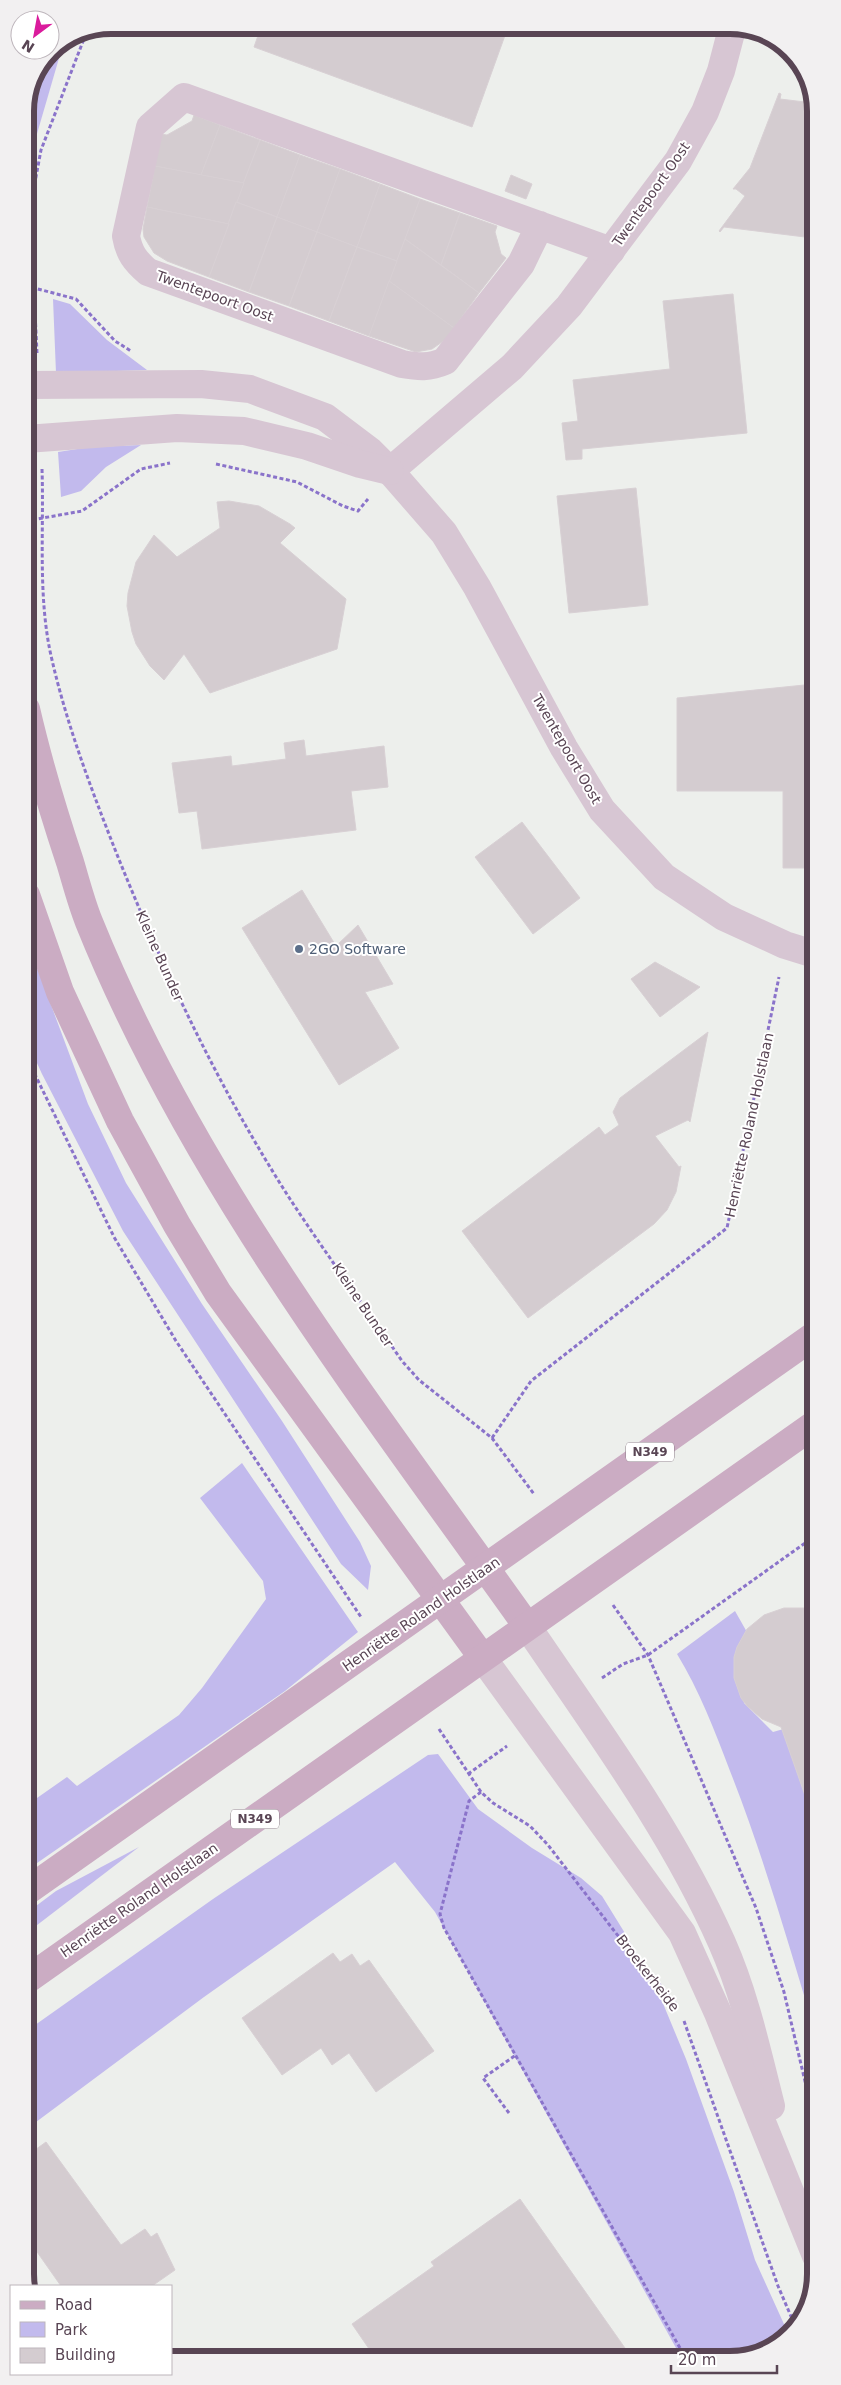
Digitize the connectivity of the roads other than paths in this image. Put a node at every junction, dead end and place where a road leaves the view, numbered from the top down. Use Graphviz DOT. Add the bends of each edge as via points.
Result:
graph roads {
  1 [pos="731,34"];
  2 [pos="540,225"];
  3 [pos="611,251"];
  4 [pos="34,385"];
  5 [pos="34,439"];
  6 [pos="390,471"];
  7 [pos="34,742"];
  8 [pos="34,917"];
  9 [pos="807,952"];
  10 [pos="807,1341"];
  11 [pos="807,1430"];
  12 [pos="486,1569"];
  13 [pos="441,1600"];
  14 [pos="526,1626"];
  15 [pos="482,1657"];
  16 [pos="34,1887"];
  17 [pos="34,1975"];
  18 [pos="802,2224"];
  19 [pos="807,2235"];
  1 -- 3 [label="street, Twentepoort Oost" via="705,112 678,161"];
  2 -- 2 [label="street, Twentepoort Oost" via="521,264 445,361 422,368 402,364 148,272 135,262 126,236 150,127 184,97"];
  2 -- 3 [label="street, Twentepoort Oost"];
  3 -- 6 [label="street, Twentepoort Oost" via="570,306 512,367"];
  4 -- 6 [label="street, Twentepoort Oost" via="201,384 250,389 325,417 370,451"];
  5 -- 6 [label="street" via="177,428 244,430"];
  6 -- 9 [label="street, Twentepoort Oost" via="444,533 602,810 664,877 724,917"];
  7 -- 12 [label="main road" via="89,921 170,1094 204,1155 312,1323"];
  8 -- 13 [label="main road" via="64,1001 120,1121 177,1226 218,1293"];
  10 -- 12 [label="main road, Henriëtte Roland Holstlaan / N349"];
  11 -- 14 [label="main road, Henriëtte Roland Holstlaan / N349"];
  12 -- 13 [label="main road, Henriëtte Roland Holstlaan / N349"];
  12 -- 14 [label="main road"];
  13 -- 15 [label="main road"];
  13 -- 16 [label="main road, Henriëtte Roland Holstlaan / N349"];
  14 -- 15 [label="main road, Henriëtte Roland Holstlaan / N349"];
  14 -- 18 [label="street" via="656,1820 722,1944 744,2003"];
  15 -- 17 [label="main road, Henriëtte Roland Holstlaan / N349"];
  15 -- 18 [label="street" via="682,1933 718,2013"];
  18 -- 19 [label="street"];
}
